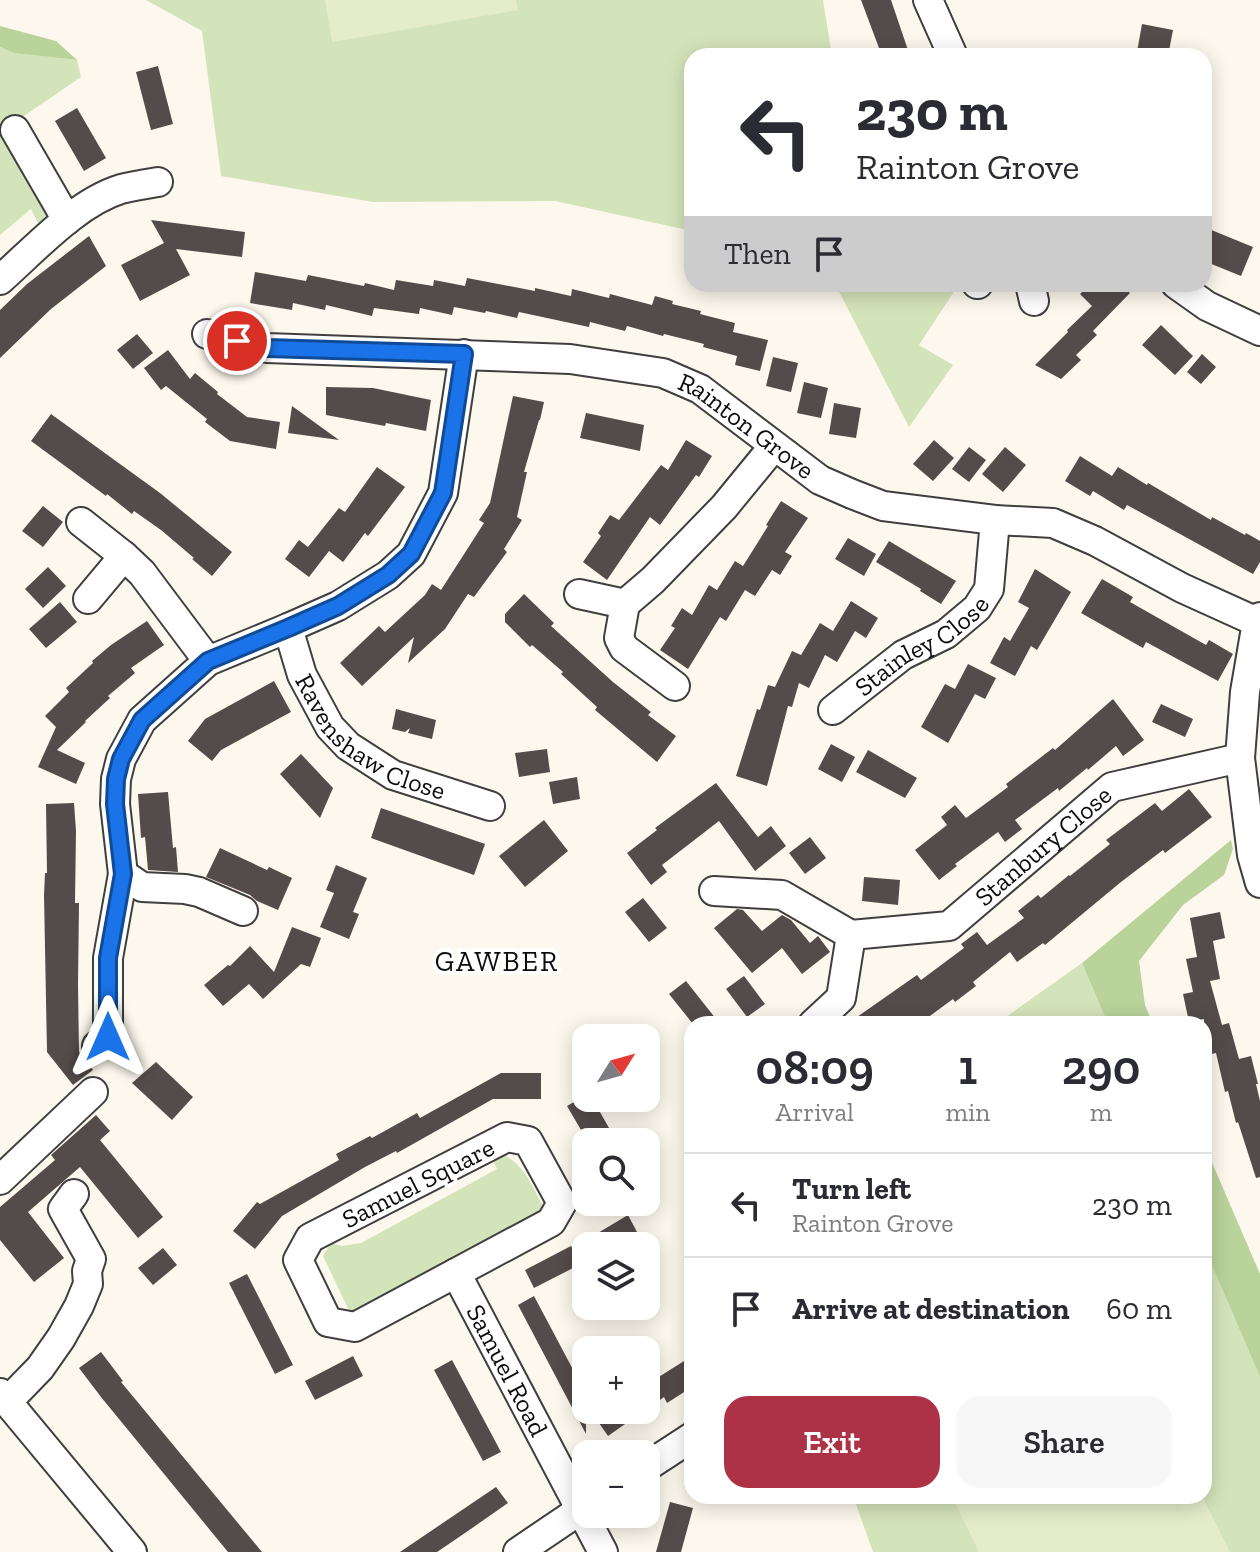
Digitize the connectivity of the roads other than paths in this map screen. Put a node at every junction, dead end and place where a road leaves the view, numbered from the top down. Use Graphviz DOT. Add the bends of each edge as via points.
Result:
graph roads {
  1 [pos="930,0"];
  2 [pos="950,48"];
  3 [pos="15,130"];
  4 [pos="158,182"];
  5 [pos="67,220"];
  6 [pos="0,280"];
  7 [pos="1187,292"];
  8 [pos="1260,331"];
  9 [pos="207,334"];
  10 [pos="464,354"];
  11 [pos="774,446"];
  12 [pos="995,520"];
  13 [pos="81,522"];
  14 [pos="124,556"];
  15 [pos="579,594"];
  16 [pos="88,599"];
  17 [pos="625,604"];
  18 [pos="1259,619"];
  19 [pos="288,628"];
  20 [pos="208,661"];
  21 [pos="675,686"];
  22 [pos="1252,693"];
  23 [pos="833,710"];
  24 [pos="1240,758"];
  25 [pos="490,806"];
  26 [pos="123,874"];
  27 [pos="1260,883"];
  28 [pos="714,891"];
  29 [pos="243,911"];
  30 [pos="851,935"];
  31 [pos="822,1016"];
  32 [pos="97,1046"];
  33 [pos="93,1092"];
  34 [pos="0,1180"];
  35 [pos="74,1194"];
  36 [pos="456,1273"];
  37 [pos="4,1398"];
  38 [pos="684,1442"];
  39 [pos="660,1458"];
  40 [pos="572,1486"];
  41 [pos="572,1516"];
  42 [pos="593,1528"];
  43 [pos="128,1551"];
  44 [pos="518,1552"];
  45 [pos="603,1552"];
  1 -- 2 [label="street"];
  3 -- 5 [label="street"];
  4 -- 5 [label="street" via="120,190"];
  5 -- 6 [label="street"];
  7 -- 8 [label="street"];
  9 -- 10 [label="street, Rainton Grove" via="267,348"];
  10 -- 11 [label="street, Rainton Grove" via="570,359 663,373 700,389"];
  10 -- 19 [label="street" via="443,493 411,554 338,606"];
  11 -- 12 [label="street, Rainton Grove" via="820,480 883,506"];
  11 -- 17 [label="street" via="724,507"];
  12 -- 18 [label="street, Rainton Grove" via="1053,523 1182,588"];
  12 -- 23 [label="street, Stainley Close" via="989,589 977,608 946,634 903,655"];
  13 -- 14 [label="street"];
  14 -- 16 [label="street"];
  14 -- 20 [label="street"];
  15 -- 17 [label="street"];
  17 -- 21 [label="street" via="619,638 624,648"];
  18 -- 22 [label="street"];
  19 -- 20 [label="street"];
  19 -- 25 [label="street, Ravenshaw Close" via="302,675 330,727 348,746 393,775"];
  20 -- 26 [label="street" via="142,720 121,759 115,804"];
  22 -- 24 [label="street"];
  24 -- 27 [label="street"];
  24 -- 30 [label="street, Stanbury Close" via="1112,787 949,926"];
  26 -- 29 [label="street" via="142,887 199,892"];
  26 -- 32 [label="street" via="108,958 108,1037"];
  28 -- 30 [label="street" via="782,895"];
  30 -- 31 [label="street" via="841,998"];
  33 -- 34 [label="street"];
  35 -- 37 [label="street" via="63,1209 91,1259 88,1284 40,1368"];
  36 -- 36 [label="street, Samuel Square" via="355,1327 328,1322 298,1260 310,1238 507,1137 528,1141 562,1203 551,1222"];
  36 -- 40 [label="street, Samuel Road"];
  37 -- 43 [label="street"];
  38 -- 39 [label="street"];
  41 -- 44 [label="street"];
  42 -- 45 [label="street, Samuel Road"];
}
